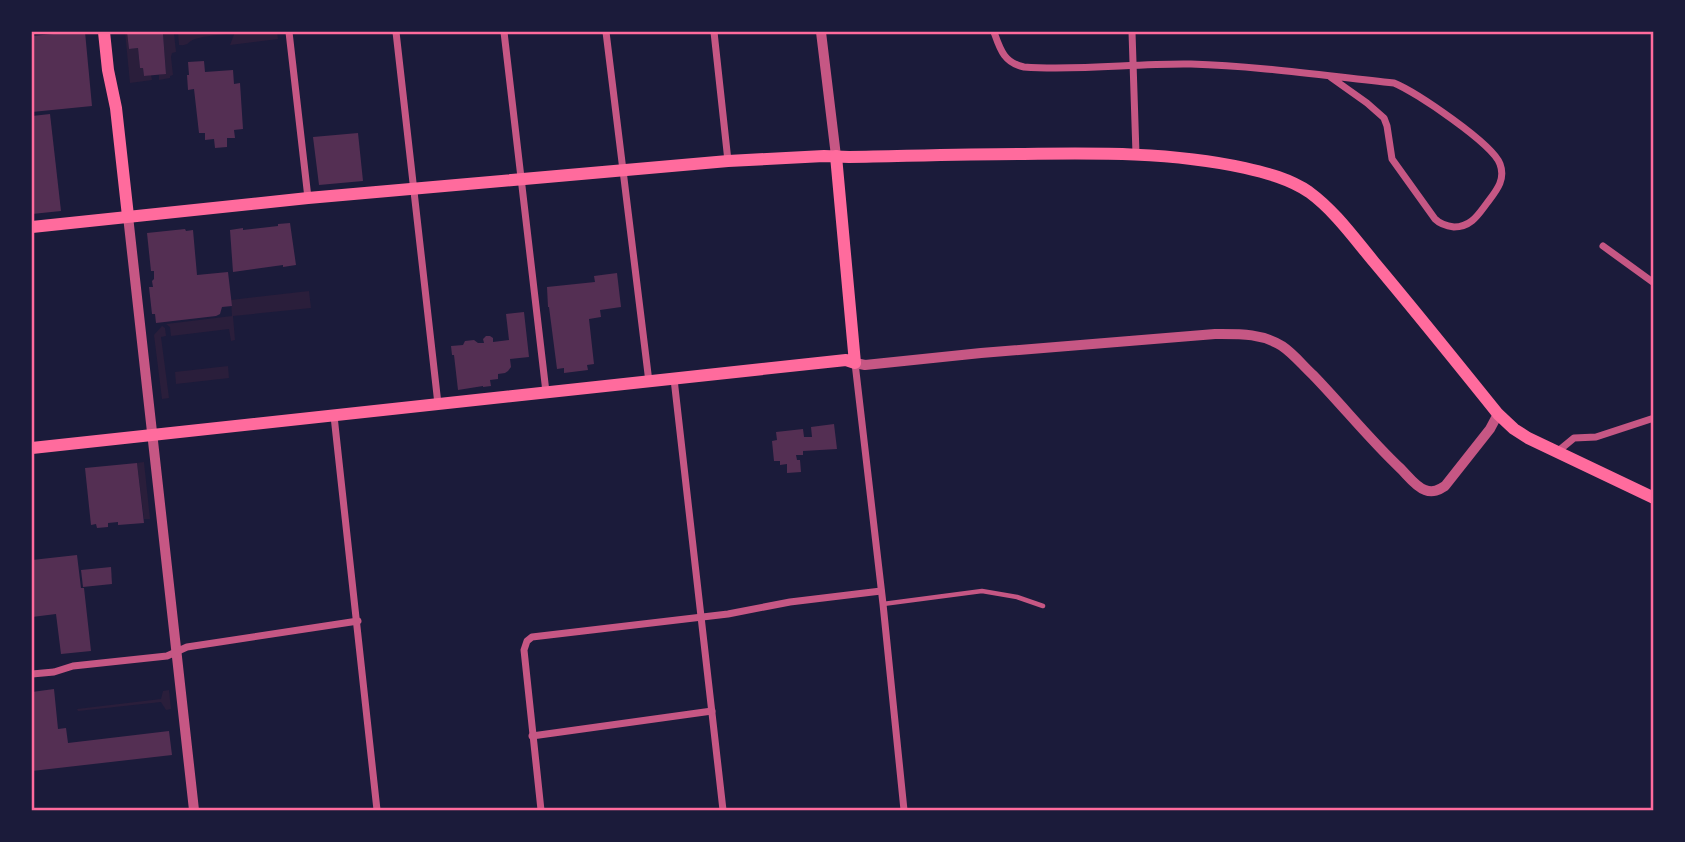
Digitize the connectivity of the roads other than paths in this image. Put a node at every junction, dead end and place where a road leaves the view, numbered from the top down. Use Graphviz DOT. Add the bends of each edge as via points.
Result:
graph roads {
  1 [pos="104,32"];
  2 [pos="289,32"];
  3 [pos="396,32"];
  4 [pos="504,32"];
  5 [pos="607,32"];
  6 [pos="714,32"];
  7 [pos="821,32"];
  8 [pos="994,32"];
  9 [pos="1132,32"];
  10 [pos="1134,66"];
  11 [pos="1329,76"];
  12 [pos="1136,155"];
  13 [pos="836,156"];
  14 [pos="728,161"];
  15 [pos="624,170"];
  16 [pos="520,180"];
  17 [pos="414,189"];
  18 [pos="308,198"];
  19 [pos="128,216"];
  20 [pos="32,227"];
  21 [pos="1603,246"];
  22 [pos="1654,282"];
  23 [pos="855,363"];
  24 [pos="674,379"];
  25 [pos="649,382"];
  26 [pos="546,391"];
  27 [pos="438,404"];
  28 [pos="1498,414"];
  29 [pos="334,416"];
  30 [pos="1654,418"];
  31 [pos="153,436"];
  32 [pos="32,449"];
  33 [pos="1557,452"];
  34 [pos="1654,498"];
  35 [pos="881,591"];
  36 [pos="883,604"];
  37 [pos="1043,606"];
  38 [pos="701,617"];
  39 [pos="358,621"];
  40 [pos="177,652"];
  41 [pos="32,674"];
  42 [pos="712,711"];
  43 [pos="532,736"];
  44 [pos="904,802"];
  45 [pos="194,810"];
  46 [pos="377,810"];
  47 [pos="541,810"];
  48 [pos="723,810"];
  49 [pos="898,810"];
  50 [pos="904,810"];
  1 -- 19 [label="main road"];
  2 -- 18 [label="street"];
  3 -- 17 [label="street"];
  4 -- 16 [label="street"];
  5 -- 15 [label="street"];
  6 -- 14 [label="street"];
  7 -- 13 [label="street"];
  8 -- 10 [label="street" via="1002,53 1019,66"];
  9 -- 10 [label="street"];
  10 -- 11 [label="street" via="1216,65"];
  10 -- 12 [label="street"];
  11 -- 11 [label="street" via="1384,118 1392,159 1435,219 1450,227 1471,223 1500,187 1497,157 1408,89 1394,83"];
  12 -- 13 [label="main road"];
  12 -- 28 [label="main road" via="1238,166 1309,192 1331,211"];
  13 -- 14 [label="main road"];
  13 -- 23 [label="main road"];
  14 -- 15 [label="main road"];
  15 -- 16 [label="main road"];
  15 -- 25 [label="street"];
  16 -- 17 [label="main road"];
  16 -- 26 [label="street"];
  17 -- 18 [label="main road"];
  17 -- 27 [label="street"];
  18 -- 19 [label="main road"];
  19 -- 20 [label="main road"];
  19 -- 31 [label="street"];
  21 -- 22 [label="street"];
  23 -- 24 [label="main road" via="846,360"];
  23 -- 28 [label="street" via="1215,334 1258,336 1291,353 1394,462 1430,491 1445,486"];
  23 -- 35 [label="street"];
  24 -- 25 [label="main road"];
  24 -- 38 [label="street"];
  25 -- 26 [label="main road"];
  26 -- 27 [label="main road"];
  27 -- 29 [label="main road"];
  28 -- 33 [label="main road" via="1521,433"];
  29 -- 31 [label="main road"];
  29 -- 39 [label="street"];
  30 -- 33 [label="street" via="1596,437 1574,438"];
  31 -- 32 [label="main road"];
  31 -- 40 [label="street"];
  33 -- 34 [label="main road"];
  35 -- 36 [label="street"];
  35 -- 38 [label="street"];
  36 -- 37 [label="lane" via="982,591"];
  36 -- 44 [label="street"];
  38 -- 42 [label="street"];
  38 -- 43 [label="street" via="532,637 524,650"];
  39 -- 40 [label="street"];
  39 -- 46 [label="street"];
  40 -- 41 [label="street"];
  40 -- 45 [label="street"];
  42 -- 43 [label="street"];
  42 -- 48 [label="street"];
  43 -- 47 [label="street"];
  44 -- 49 [label="street"];
  44 -- 50 [label="street"];
}
